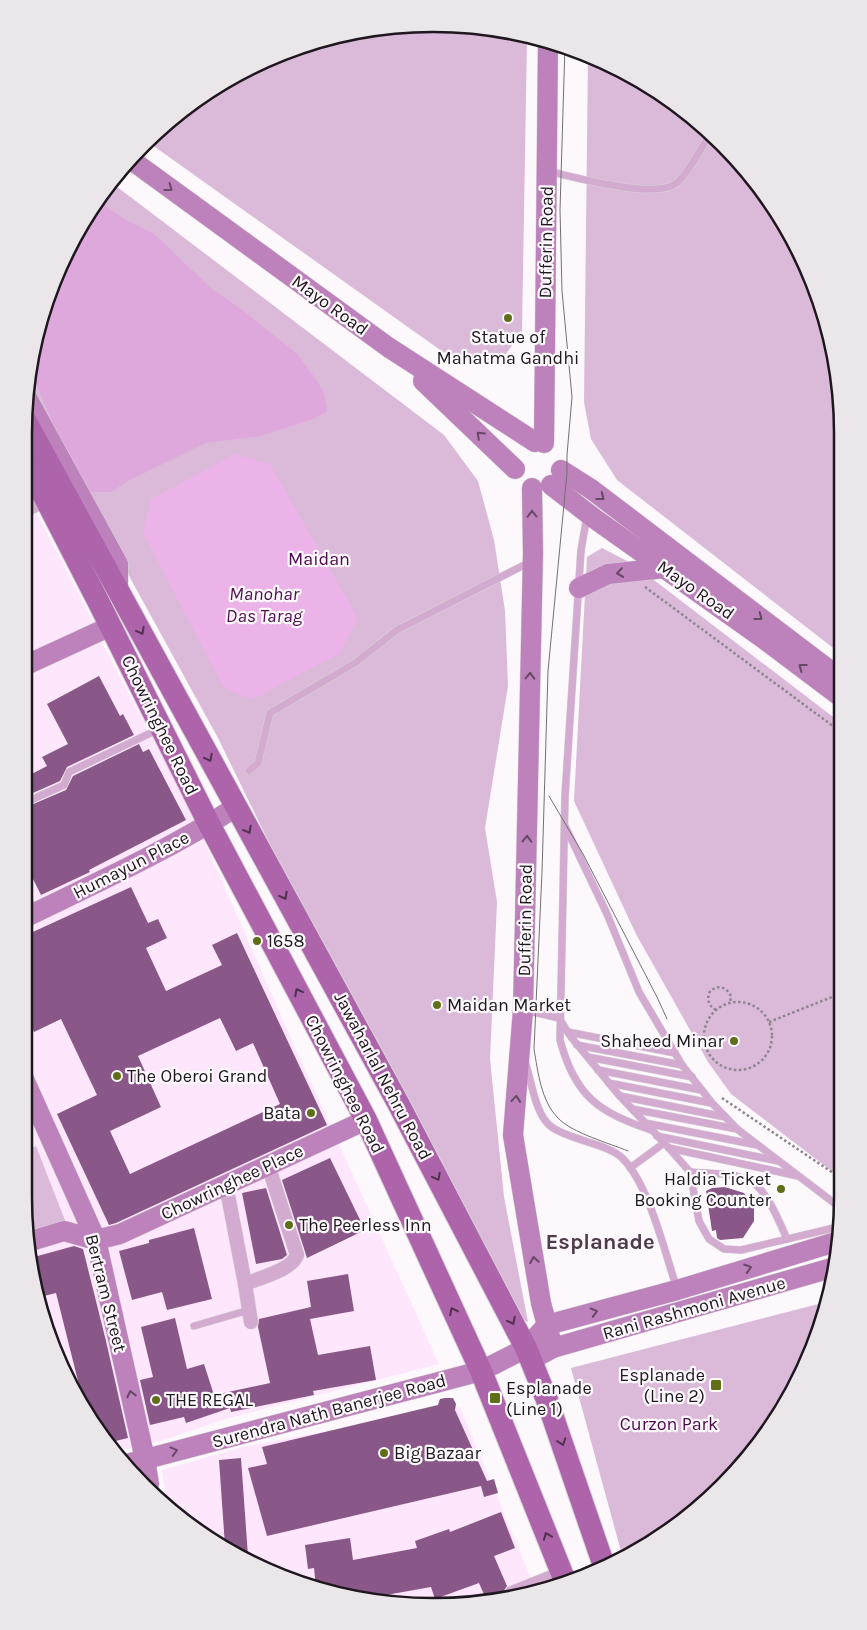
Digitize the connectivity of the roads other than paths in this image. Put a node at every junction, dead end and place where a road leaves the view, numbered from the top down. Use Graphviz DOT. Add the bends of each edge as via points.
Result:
graph roads {
  1 [pos="548,50"];
  2 [pos="706,140"];
  3 [pos="137,164"];
  4 [pos="547,171"];
  5 [pos="388,347"];
  6 [pos="33,409"];
  7 [pos="32,436"];
  8 [pos="540,442"];
  9 [pos="515,469"];
  10 [pos="32,470"];
  11 [pos="548,481"];
  12 [pos="32,509"];
  13 [pos="587,513"];
  14 [pos="68,520"];
  15 [pos="532,560"];
  16 [pos="665,568"];
  17 [pos="118,588"];
  18 [pos="579,588"];
  19 [pos="98,601"];
  20 [pos="111,626"];
  21 [pos="32,662"];
  22 [pos="834,673"];
  23 [pos="834,692"];
  24 [pos="161,728"];
  25 [pos="249,771"];
  26 [pos="32,799"];
  27 [pos="236,807"];
  28 [pos="564,823"];
  29 [pos="209,824"];
  30 [pos="32,914"];
  31 [pos="523,1010"];
  32 [pos="560,1018"];
  33 [pos="568,1032"];
  34 [pos="577,1045"];
  35 [pos="520,1048"];
  36 [pos="675,1052"];
  37 [pos="588,1057"];
  38 [pos="682,1065"];
  39 [pos="598,1070"];
  40 [pos="692,1078"];
  41 [pos="609,1083"];
  42 [pos="701,1090"];
  43 [pos="620,1096"];
  44 [pos="32,1097"];
  45 [pos="712,1103"];
  46 [pos="632,1109"];
  47 [pos="724,1117"];
  48 [pos="366,1120"];
  49 [pos="645,1123"];
  50 [pos="651,1130"];
  51 [pos="737,1130"];
  52 [pos="657,1136"];
  53 [pos="667,1145"];
  54 [pos="759,1146"];
  55 [pos="781,1162"];
  56 [pos="268,1165"];
  57 [pos="630,1168"];
  58 [pos="690,1172"];
  59 [pos="800,1176"];
  60 [pos="226,1185"];
  61 [pos="834,1203"];
  62 [pos="833,1228"];
  63 [pos="787,1239"];
  64 [pos="35,1240"];
  65 [pos="96,1240"];
  66 [pos="832,1244"];
  67 [pos="828,1268"];
  68 [pos="245,1284"];
  69 [pos="680,1300"];
  70 [pos="250,1316"];
  71 [pos="546,1325"];
  72 [pos="194,1326"];
  73 [pos="552,1348"];
  74 [pos="529,1354"];
  75 [pos="483,1377"];
  76 [pos="136,1461"];
  77 [pos="602,1560"];
  78 [pos="563,1576"];
  1 -- 4 [label="main road, Dufferin Road"];
  2 -- 4 [label="lane" via="677,183 662,190 642,190"];
  3 -- 5 [label="main road, Mayo Road, one-way"];
  4 -- 8 [label="main road, Dufferin Road"];
  5 -- 8 [label="main road, Mayo Road"];
  9 -- 5 [label="main road, one-way"];
  6 -- 17 [label="main road" via="118,564"];
  7 -- 14 [label="main road"];
  8 -- 9 [label="main road" via="520,450"];
  8 -- 11 [label="main road" via="550,445 559,455"];
  9 -- 11 [label="main road" via="521,481"];
  10 -- 14 [label="main road"];
  11 -- 13 [label="main road, Mayo Road"];
  15 -- 11 [label="main road, Dufferin Road, one-way"];
  11 -- 22 [label="main road, Mayo Road, one-way" via="591,489"];
  12 -- 19 [label="main road" via="81,586"];
  13 -- 16 [label="main road, Mayo Road"];
  13 -- 18 [label="lane"];
  14 -- 17 [label="main road, Chowringhee Road"];
  14 -- 19 [label="main road, Chowringhee Road"];
  15 -- 25 [label="lane" via="397,630 355,663 270,713 258,763"];
  31 -- 15 [label="main road, Dufferin Road, one-way"];
  16 -- 18 [label="main road, one-way" via="608,574"];
  23 -- 16 [label="main road, Mayo Road, one-way"];
  17 -- 27 [label="main road, Chowringhee Road, one-way"];
  18 -- 28 [label="lane"];
  19 -- 20 [label="main road, Chowringhee Road"];
  20 -- 21 [label="main road"];
  20 -- 24 [label="main road, Chowringhee Road"];
  24 -- 26 [label="lane" via="69,772 64,785"];
  24 -- 29 [label="main road, Chowringhee Road"];
  27 -- 29 [label="main road, Humayun Place"];
  27 -- 74 [label="main road, Jawaharlal Nehru Road, one-way" via="393,1094"];
  28 -- 32 [label="lane"];
  28 -- 36 [label="lane" via="639,992"];
  29 -- 30 [label="main road, Humayun Place" via="148,858"];
  48 -- 29 [label="main road, Chowringhee Road, one-way"];
  31 -- 32 [label="lane"];
  31 -- 35 [label="main road, Dufferin Road"];
  32 -- 33 [label="lane"];
  32 -- 50 [label="lane" via="565,1062 577,1085 599,1107 621,1120"];
  33 -- 34 [label="lane"];
  33 -- 36 [label="lane"];
  34 -- 37 [label="lane"];
  34 -- 38 [label="lane"];
  35 -- 57 [label="lane" via="545,1122 564,1134 609,1149"];
  71 -- 35 [label="main road, Dufferin Road, one-way" via="513,1135"];
  36 -- 38 [label="lane"];
  37 -- 39 [label="lane"];
  37 -- 40 [label="lane"];
  38 -- 40 [label="lane"];
  39 -- 41 [label="lane"];
  39 -- 42 [label="lane"];
  40 -- 42 [label="lane"];
  41 -- 43 [label="lane"];
  41 -- 45 [label="lane"];
  42 -- 45 [label="lane"];
  43 -- 46 [label="lane"];
  43 -- 47 [label="lane"];
  44 -- 65 [label="main road, Bertram Street"];
  45 -- 47 [label="lane"];
  46 -- 49 [label="lane"];
  46 -- 51 [label="lane"];
  47 -- 51 [label="lane"];
  48 -- 56 [label="main road, Chowringhee Place"];
  75 -- 48 [label="main road, Chowringhee Road, one-way"];
  49 -- 50 [label="lane"];
  49 -- 54 [label="lane"];
  50 -- 52 [label="lane"];
  51 -- 54 [label="lane"];
  52 -- 53 [label="lane"];
  52 -- 55 [label="lane"];
  53 -- 57 [label="lane"];
  53 -- 58 [label="lane"];
  53 -- 59 [label="lane"];
  54 -- 55 [label="lane"];
  55 -- 59 [label="lane"];
  56 -- 60 [label="main road, Chowringhee Place"];
  56 -- 68 [label="street" via="297,1255 286,1268"];
  57 -- 69 [label="lane" via="648,1200"];
  58 -- 63 [label="lane" via="732,1175 753,1183 770,1203"];
  58 -- 63 [label="lane" via="698,1221 709,1240 724,1249 741,1250"];
  59 -- 61 [label="lane"];
  60 -- 65 [label="main road, Chowringhee Place" via="120,1234"];
  60 -- 68 [label="street"];
  62 -- 63 [label="lane"];
  64 -- 65 [label="main road" via="64,1231"];
  76 -- 65 [label="main road, Bertram Street, one-way"];
  69 -- 66 [label="main road, one-way"];
  67 -- 69 [label="main road, Rani Rashmoni Avenue"];
  68 -- 70 [label="street"];
  71 -- 69 [label="main road, one-way"];
  69 -- 73 [label="main road, Rani Rashmoni Avenue"];
  70 -- 72 [label="lane"];
  71 -- 73 [label="main road, Dufferin Road"];
  71 -- 74 [label="main road"];
  73 -- 74 [label="main road, Rani Rashmoni Avenue"];
  74 -- 75 [label="main road, Surendra Nath Banerjee Road"];
  74 -- 77 [label="main road, one-way"];
  76 -- 75 [label="main road, Surendra Nath Banerjee Road, one-way"];
  78 -- 75 [label="main road, Chowringhee Road, one-way"];
}
